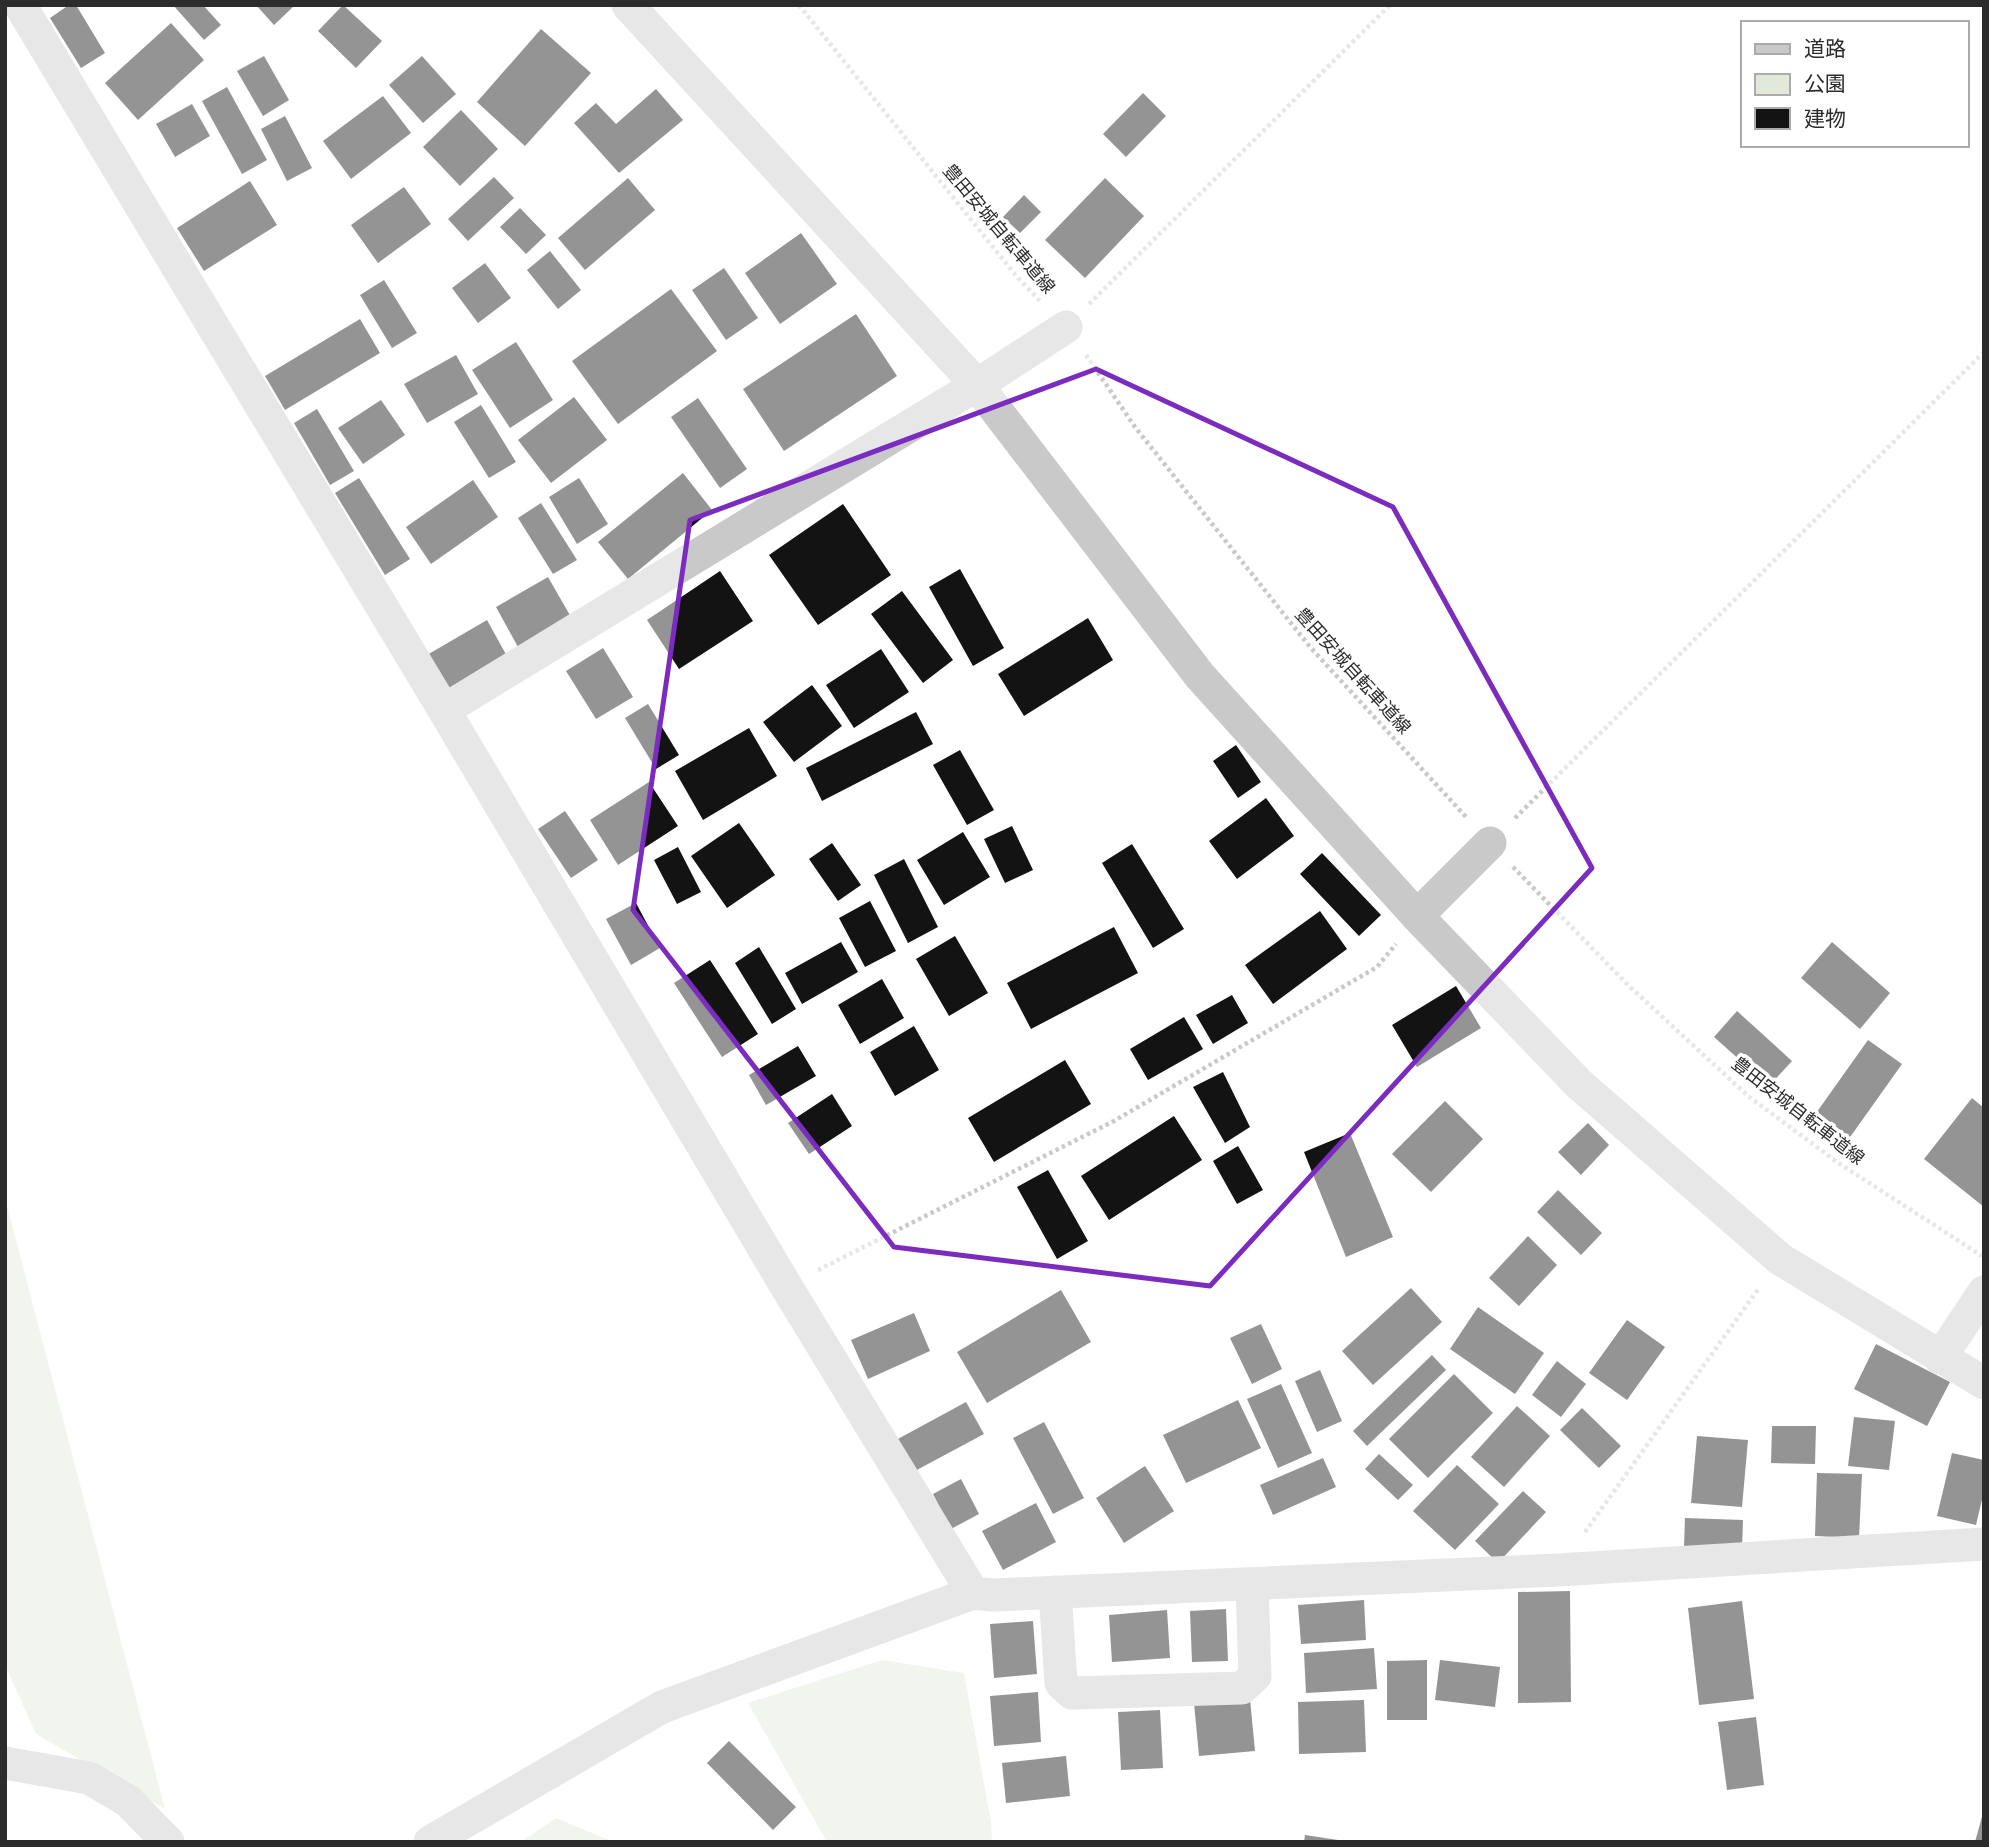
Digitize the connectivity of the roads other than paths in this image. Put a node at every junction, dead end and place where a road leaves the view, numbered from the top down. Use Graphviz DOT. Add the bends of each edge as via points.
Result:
graph roads {
  1 [pos="20,5"];
  2 [pos="628,5"];
  3 [pos="1066,327"];
  4 [pos="977,385"];
  5 [pos="444,710"];
  6 [pos="1490,844"];
  7 [pos="1418,916"];
  8 [pos="1984,1292"];
  9 [pos="1940,1359"];
  10 [pos="1984,1383"];
  11 [pos="1984,1544"];
  12 [pos="1252,1584"];
  13 [pos="1055,1592"];
  14 [pos="973,1593"];
  15 [pos="5,1763"];
  16 [pos="168,1842"];
  17 [pos="430,1842"];
  1 -- 5 [label="street"];
  2 -- 4 [label="street"];
  3 -- 4 [label="street"];
  4 -- 5 [label="street"];
  4 -- 7 [label="street" via="1200,676"];
  5 -- 14 [label="street"];
  6 -- 7 [label="street"];
  7 -- 9 [label="street" via="1579,1084 1780,1259"];
  8 -- 9 [label="street"];
  9 -- 10 [label="street"];
  11 -- 12 [label="street"];
  12 -- 13 [label="street"];
  12 -- 13 [label="street" via="1255,1676 1242,1688 1072,1693 1061,1683"];
  13 -- 14 [label="street"];
  14 -- 17 [label="street" via="662,1707"];
  15 -- 16 [label="street" via="89,1778 128,1801"];
}
